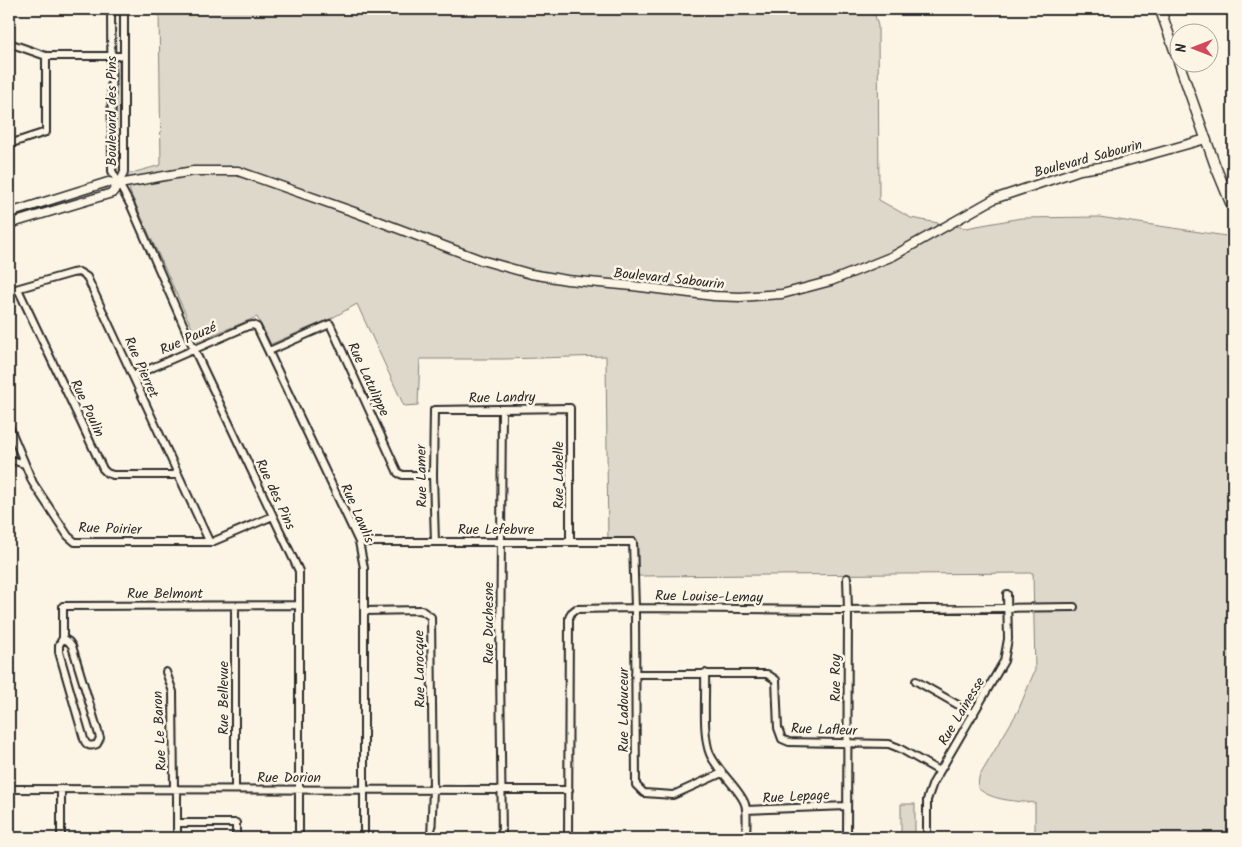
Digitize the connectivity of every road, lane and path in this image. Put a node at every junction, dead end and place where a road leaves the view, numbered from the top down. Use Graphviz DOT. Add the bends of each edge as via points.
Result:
graph roads {
  1 [pos="111,9"];
  2 [pos="124,9"];
  3 [pos="1160,9"];
  4 [pos="9,43"];
  5 [pos="46,56"];
  6 [pos="111,56"];
  7 [pos="124,56"];
  8 [pos="1206,139"];
  9 [pos="9,144"];
  10 [pos="119,184"];
  11 [pos="1233,209"];
  12 [pos="9,213"];
  13 [pos="9,224"];
  14 [pos="18,288"];
  15 [pos="9,291"];
  16 [pos="253,325"];
  17 [pos="194,349"];
  18 [pos="269,351"];
  19 [pos="133,376"];
  20 [pos="570,408"];
  21 [pos="502,409"];
  22 [pos="434,410"];
  23 [pos="9,426"];
  24 [pos="9,459"];
  25 [pos="24,464"];
  26 [pos="178,475"];
  27 [pos="433,475"];
  28 [pos="273,516"];
  29 [pos="208,541"];
  30 [pos="358,542"];
  31 [pos="435,542"];
  32 [pos="501,542"];
  33 [pos="570,542"];
  34 [pos="633,542"];
  35 [pos="847,578"];
  36 [pos="1007,594"];
  37 [pos="299,605"];
  38 [pos="235,606"];
  39 [pos="1074,607"];
  40 [pos="635,608"];
  41 [pos="1007,609"];
  42 [pos="848,610"];
  43 [pos="364,611"];
  44 [pos="63,638"];
  45 [pos="166,672"];
  46 [pos="635,674"];
  47 [pos="705,674"];
  48 [pos="916,681"];
  49 [pos="974,714"];
  50 [pos="847,742"];
  51 [pos="939,771"];
  52 [pos="722,773"];
  53 [pos="9,789"];
  54 [pos="61,789"];
  55 [pos="176,789"];
  56 [pos="235,789"];
  57 [pos="298,789"];
  58 [pos="363,789"];
  59 [pos="433,789"];
  60 [pos="502,790"];
  61 [pos="569,790"];
  62 [pos="847,806"];
  63 [pos="746,810"];
  64 [pos="177,823"];
  65 [pos="61,838"];
  66 [pos="177,838"];
  67 [pos="236,838"];
  68 [pos="299,838"];
  69 [pos="364,838"];
  70 [pos="431,838"];
  71 [pos="502,838"];
  72 [pos="568,838"];
  73 [pos="746,838"];
  74 [pos="847,838"];
  75 [pos="927,838"];
  1 -- 6 [label="street, Boulevard des Pins"];
  2 -- 7 [label="street, Boulevard des Pins"];
  3 -- 8 [label="main road"];
  4 -- 5 [label="street"];
  5 -- 6 [label="street"];
  5 -- 9 [label="street" via="46,132"];
  6 -- 7 [label="street"];
  6 -- 10 [label="street, Boulevard des Pins" via="112,170"];
  7 -- 10 [label="street, Boulevard des Pins" via="124,172"];
  8 -- 10 [label="street, Boulevard Sabourin" via="1113,165 1080,170 994,199 893,256 831,281 782,294 740,297 531,274 473,257 238,171 192,171"];
  8 -- 11 [label="main road"];
  10 -- 12 [label="street, Boulevard Sabourin" via="108,182"];
  10 -- 13 [label="street, Boulevard Sabourin" via="112,193"];
  10 -- 17 [label="street, Rue des Pins"];
  14 -- 15 [label="street, Rue Pierret"];
  14 -- 19 [label="street, Rue Pierret" via="78,272 87,277"];
  14 -- 26 [label="street, Rue Poulin" via="102,469 113,475"];
  16 -- 17 [label="street, Rue Pauzé"];
  16 -- 18 [label="street, Rue Lawlis"];
  17 -- 19 [label="street, Rue Pauzé"];
  17 -- 28 [label="street, Rue des Pins"];
  18 -- 27 [label="street, Rue Latulippe" via="330,324 398,473"];
  18 -- 30 [label="street, Rue Lawlis"];
  19 -- 26 [label="street, Rue Pierret"];
  20 -- 21 [label="street, Rue Landry"];
  20 -- 33 [label="street, Rue Labelle"];
  21 -- 22 [label="street, Rue Landry"];
  21 -- 32 [label="street, Rue Duchesne"];
  22 -- 27 [label="street, Rue Lamer"];
  23 -- 25 [label="street, Rue Poirier"];
  24 -- 25 [label="street"];
  25 -- 29 [label="street, Rue Poirier" via="48,508 75,542"];
  26 -- 29 [label="street, Rue Pierret"];
  27 -- 31 [label="street, Rue Lamer"];
  28 -- 29 [label="street, Rue Poirier"];
  28 -- 37 [label="street, Rue des Pins" via="298,571"];
  30 -- 31 [label="street, Rue Lefebvre"];
  30 -- 43 [label="street, Rue Lawlis" via="364,568"];
  31 -- 32 [label="street, Rue Lefebvre"];
  32 -- 33 [label="street, Rue Lefebvre"];
  32 -- 60 [label="street, Rue Duchesne"];
  33 -- 34 [label="street, Rue Lefebvre"];
  34 -- 40 [label="street, Rue Ladouceur"];
  35 -- 42 [label="street, Rue Roy"];
  36 -- 41 [label="street, Rue Lainesse"];
  37 -- 38 [label="street, Rue Belmont"];
  37 -- 57 [label="street, Rue des Pins"];
  38 -- 44 [label="street, Rue Belmont" via="63,606"];
  38 -- 56 [label="street, Rue Bellevue"];
  39 -- 41 [label="street, Rue Louise-Lemay"];
  40 -- 42 [label="street, Rue Louise-Lemay"];
  40 -- 46 [label="street, Rue Ladouceur"];
  40 -- 61 [label="street, Rue Louise-Lemay" via="576,609 569,618"];
  41 -- 42 [label="street, Rue Louise-Lemay"];
  41 -- 49 [label="street, Rue Lainesse" via="1008,639 1004,660"];
  42 -- 50 [label="street, Rue Roy"];
  43 -- 58 [label="street, Rue Lawlis"];
  43 -- 59 [label="street, Rue Larocque" via="421,610 431,617"];
  44 -- 44 [label="street, Rue Belmont" via="59,652 84,740 94,746 100,738 72,646"];
  45 -- 55 [label="street, Rue Le Baron" via="173,692"];
  46 -- 47 [label="street, Rue Lafleur"];
  46 -- 52 [label="street, Rue Ladouceur" via="636,785 644,793 673,795"];
  47 -- 50 [label="street, Rue Lafleur" via="767,674 776,680 778,728 782,739 789,742"];
  47 -- 52 [label="street" via="707,741"];
  48 -- 49 [label="street"];
  49 -- 51 [label="street, Rue Lainesse"];
  50 -- 51 [label="street, Rue Lafleur" via="891,744"];
  50 -- 62 [label="street, Rue Roy"];
  51 -- 75 [label="street, Rue Lainesse" via="928,797"];
  52 -- 63 [label="street" via="742,799"];
  53 -- 54 [label="street, Rue Dorion"];
  54 -- 55 [label="street, Rue Dorion"];
  54 -- 65 [label="street"];
  55 -- 56 [label="street, Rue Dorion"];
  55 -- 64 [label="street, Rue Le Baron"];
  56 -- 57 [label="street, Rue Dorion"];
  57 -- 58 [label="street, Rue Dorion"];
  57 -- 68 [label="street, Rue des Pins"];
  58 -- 59 [label="street, Rue Dorion"];
  58 -- 69 [label="street, Rue Lawlis"];
  59 -- 60 [label="street, Rue Dorion"];
  59 -- 70 [label="street"];
  60 -- 61 [label="street, Rue Dorion"];
  60 -- 71 [label="street, Rue Duchesne"];
  61 -- 72 [label="street, Rue Louise-Lemay"];
  62 -- 63 [label="street, Rue Lepage"];
  62 -- 74 [label="street, Rue Roy"];
  63 -- 73 [label="street"];
  64 -- 66 [label="street, Rue Le Baron"];
  64 -- 67 [label="street" via="236,823"];
}
